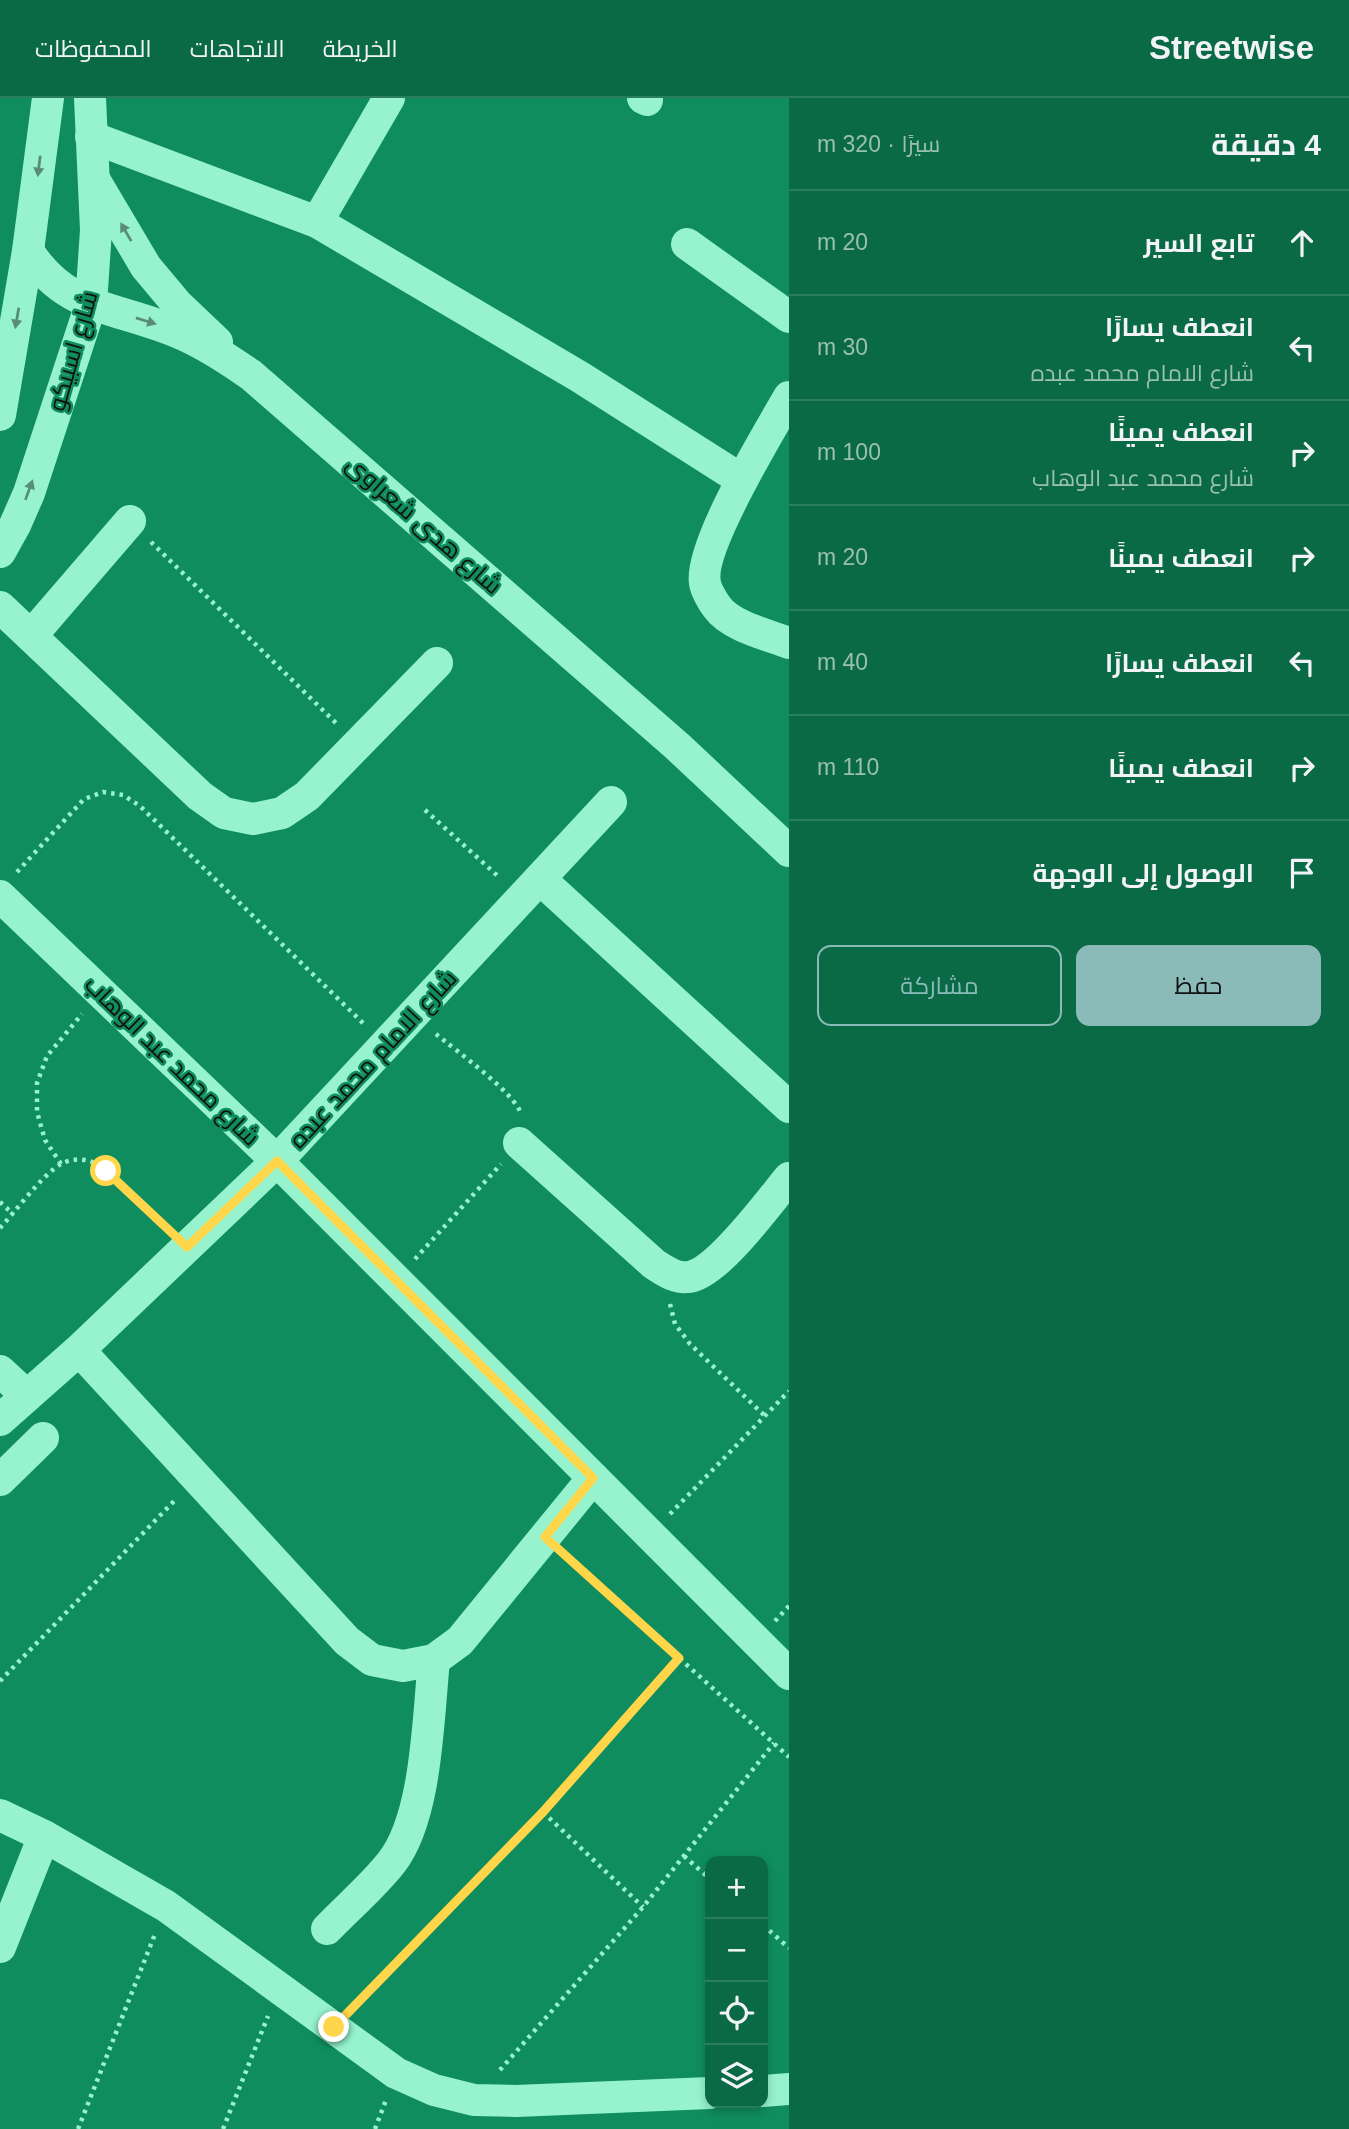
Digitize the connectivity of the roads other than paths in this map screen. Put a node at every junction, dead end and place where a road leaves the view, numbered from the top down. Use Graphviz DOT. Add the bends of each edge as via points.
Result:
graph roads {
  1 [pos="48,98"];
  2 [pos="90,98"];
  3 [pos="389,98"];
  4 [pos="91,137"];
  5 [pos="93,178"];
  6 [pos="317,222"];
  7 [pos="687,244"];
  8 [pos="28,251"];
  9 [pos="92,304"];
  10 [pos="789,317"];
  11 [pos="251,374"];
  12 [pos="789,397"];
  13 [pos="0,415"];
  14 [pos="742,480"];
  15 [pos="130,522"];
  16 [pos="0,552"];
  17 [pos="0,607"];
  18 [pos="31,636"];
  19 [pos="789,643"];
  20 [pos="437,663"];
  21 [pos="611,802"];
  22 [pos="789,850"];
  23 [pos="4,888"];
  24 [pos="531,888"];
  25 [pos="789,1107"];
  26 [pos="519,1143"];
  27 [pos="277,1161"];
  28 [pos="789,1178"];
  29 [pos="79,1350"];
  30 [pos="0,1370"];
  31 [pos="27,1396"];
  32 [pos="0,1420"];
  33 [pos="43,1438"];
  34 [pos="593,1478"];
  35 [pos="0,1480"];
  36 [pos="434,1660"];
  37 [pos="789,1674"];
  38 [pos="0,1815"];
  39 [pos="44,1836"];
  40 [pos="10,1892"];
  41 [pos="327,1929"];
  42 [pos="0,1947"];
  43 [pos="789,2090"];
  44 [pos="768,2091"];
  45 [pos="705,2093"];
  1 -- 8 [label="street, one-way"];
  2 -- 4 [label="street, شارع اسبيكو"];
  3 -- 6 [label="street"];
  4 -- 5 [label="street, شارع اسبيكو"];
  4 -- 6 [label="street"];
  5 -- 9 [label="street, شارع اسبيكو"];
  11 -- 5 [label="street, one-way" via="177,304 146,267"];
  6 -- 14 [label="street" via="580,377"];
  7 -- 10 [label="street"];
  8 -- 9 [label="street, شارع هدى شعراوى" via="52,282"];
  8 -- 13 [label="street, one-way"];
  9 -- 11 [label="street, شارع هدى شعراوى, one-way" via="201,343"];
  16 -- 9 [label="street, شارع اسبيكو, one-way" via="29,493"];
  11 -- 22 [label="street, شارع هدى شعراوى" via="677,746"];
  12 -- 14 [label="street"];
  14 -- 19 [label="street" via="707,554 705,583 717,609 741,625"];
  15 -- 18 [label="street"];
  17 -- 18 [label="street"];
  18 -- 20 [label="street" via="200,796 224,813 253,819 282,813 307,796"];
  21 -- 24 [label="street, شارع الامام محمد عبده"];
  23 -- 27 [label="street, شارع محمد عبد الوهاب" via="101,993"];
  24 -- 25 [label="street"];
  24 -- 27 [label="street, شارع الامام محمد عبده"];
  26 -- 28 [label="street" via="670,1275 689,1277 707,1271"];
  27 -- 29 [label="street, شارع الامام محمد عبده"];
  27 -- 34 [label="street, شارع محمد عبد الوهاب"];
  29 -- 31 [label="street, شارع الامام محمد عبده"];
  29 -- 36 [label="street" via="355,1647 372,1660 403,1666"];
  30 -- 31 [label="street"];
  31 -- 32 [label="street, شارع الامام محمد عبده"];
  33 -- 35 [label="street"];
  34 -- 36 [label="street" via="460,1641"];
  34 -- 37 [label="street, شارع محمد عبد الوهاب"];
  36 -- 41 [label="street" via="414,1818 392,1862"];
  38 -- 39 [label="street"];
  39 -- 40 [label="street"];
  39 -- 45 [label="street" via="166,1906 396,2073 434,2090 474,2100 516,2101"];
  40 -- 42 [label="street"];
  43 -- 44 [label="street"];
}
